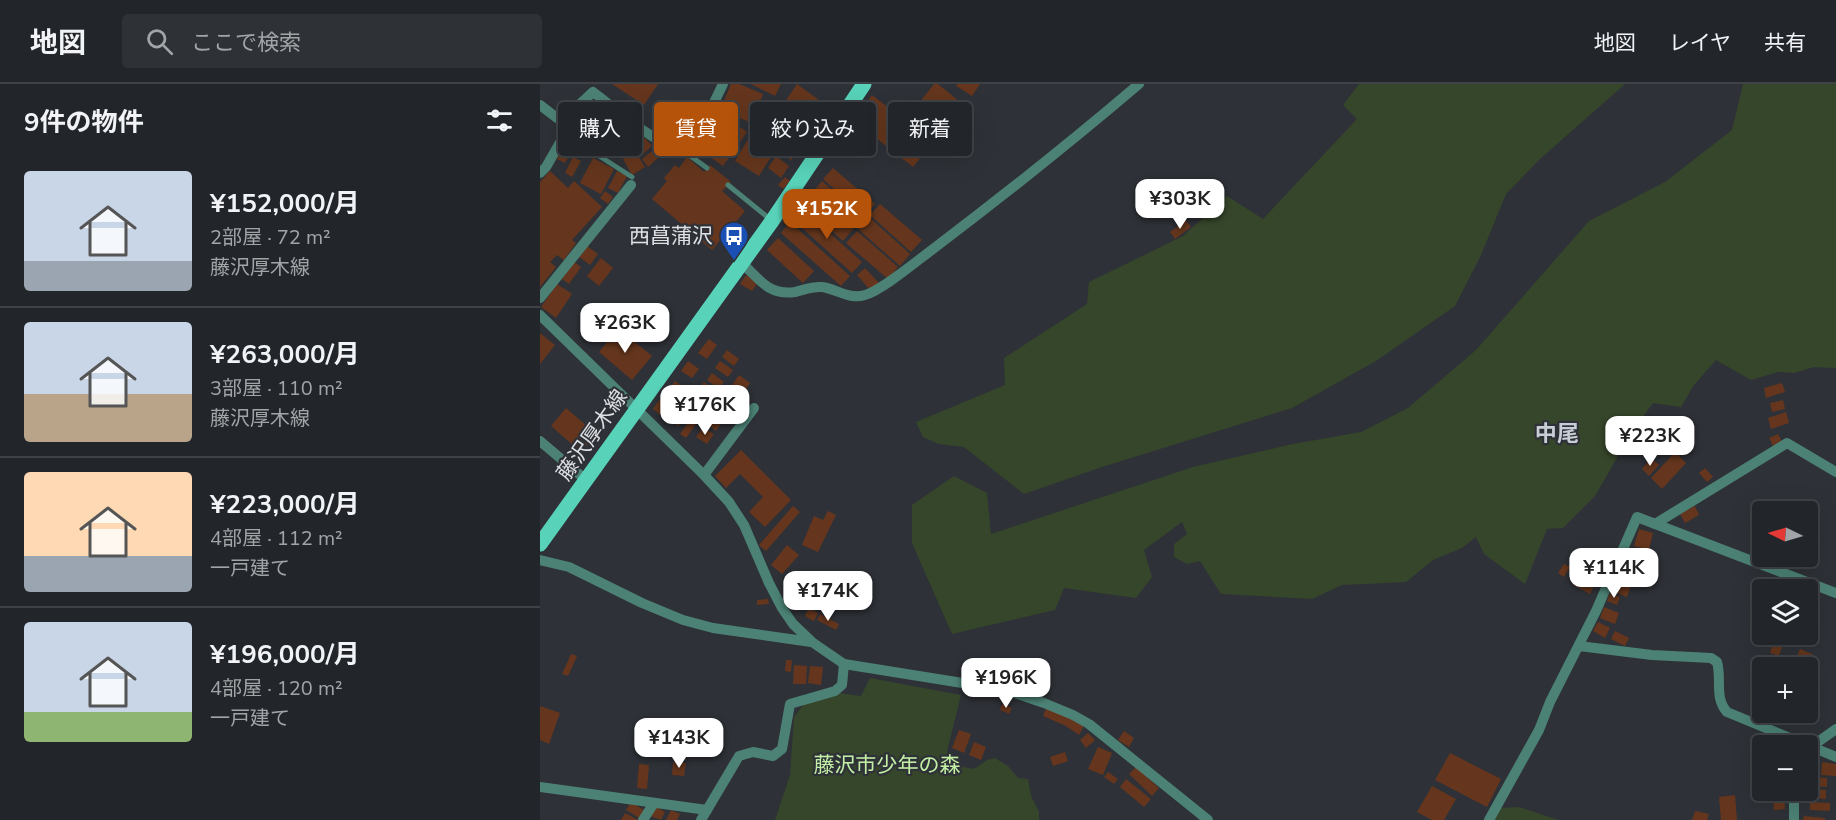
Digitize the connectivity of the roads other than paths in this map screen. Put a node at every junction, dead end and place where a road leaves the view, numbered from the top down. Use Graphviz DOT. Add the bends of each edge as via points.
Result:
graph roads {
  1 [pos="723,84"];
  2 [pos="864,84"];
  3 [pos="1139,84"];
  4 [pos="582,102"];
  5 [pos="606,102"];
  6 [pos="714,102"];
  7 [pos="540,105"];
  8 [pos="558,119"];
  9 [pos="558,146"];
  10 [pos="596,156"];
  11 [pos="690,156"];
  12 [pos="707,168"];
  13 [pos="540,173"];
  14 [pos="631,181"];
  15 [pos="728,185"];
  16 [pos="772,221"];
  17 [pos="742,263"];
  18 [pos="540,298"];
  19 [pos="540,315"];
  20 [pos="754,408"];
  21 [pos="636,409"];
  22 [pos="540,441"];
  23 [pos="1836,472"];
  24 [pos="704,475"];
  25 [pos="586,480"];
  26 [pos="1655,524"];
  27 [pos="540,544"];
  28 [pos="540,560"];
  29 [pos="1836,593"];
  30 [pos="812,642"];
  31 [pos="1579,646"];
  32 [pos="844,664"];
  33 [pos="1836,729"];
  34 [pos="1779,735"];
  35 [pos="1818,742"];
  36 [pos="1818,751"];
  37 [pos="1836,757"];
  38 [pos="540,787"];
  39 [pos="1794,801"];
  40 [pos="654,803"];
  41 [pos="707,810"];
  42 [pos="643,820"];
  43 [pos="701,820"];
  44 [pos="1208,820"];
  45 [pos="1489,820"];
  46 [pos="1794,820"];
  1 -- 6 [label="street"];
  2 -- 16 [label="main road, 藤沢厚木線"];
  3 -- 17 [label="street" via="996,201 867,295 850,296 815,286 776,292"];
  4 -- 5 [label="street" via="593,92"];
  7 -- 8 [label="street"];
  9 -- 13 [label="street"];
  10 -- 14 [label="lane"];
  11 -- 12 [label="lane"];
  14 -- 18 [label="street"];
  15 -- 16 [label="lane"];
  16 -- 17 [label="main road, 藤沢厚木線"];
  17 -- 21 [label="main road, 藤沢厚木線"];
  19 -- 21 [label="street"];
  20 -- 24 [label="street"];
  21 -- 24 [label="street"];
  21 -- 25 [label="main road, 藤沢厚木線"];
  22 -- 25 [label="street"];
  23 -- 26 [label="street" via="1787,443"];
  24 -- 30 [label="street" via="744,525 782,608"];
  25 -- 27 [label="main road, 藤沢厚木線"];
  26 -- 29 [label="street"];
  26 -- 31 [label="street" via="1637,517"];
  28 -- 30 [label="street" via="569,567 683,620"];
  30 -- 32 [label="street"];
  31 -- 34 [label="street" via="1712,658 1717,662 1721,706"];
  31 -- 45 [label="street" via="1539,730"];
  32 -- 41 [label="street" via="842,685 836,691 790,704 782,749 773,756 753,752 739,756"];
  32 -- 44 [label="street" via="1006,690 1073,715"];
  33 -- 35 [label="street"];
  36 -- 37 [label="street"];
  38 -- 40 [label="street"];
  39 -- 46 [label="street"];
  40 -- 41 [label="street"];
  40 -- 42 [label="street"];
  41 -- 43 [label="street"];
}
